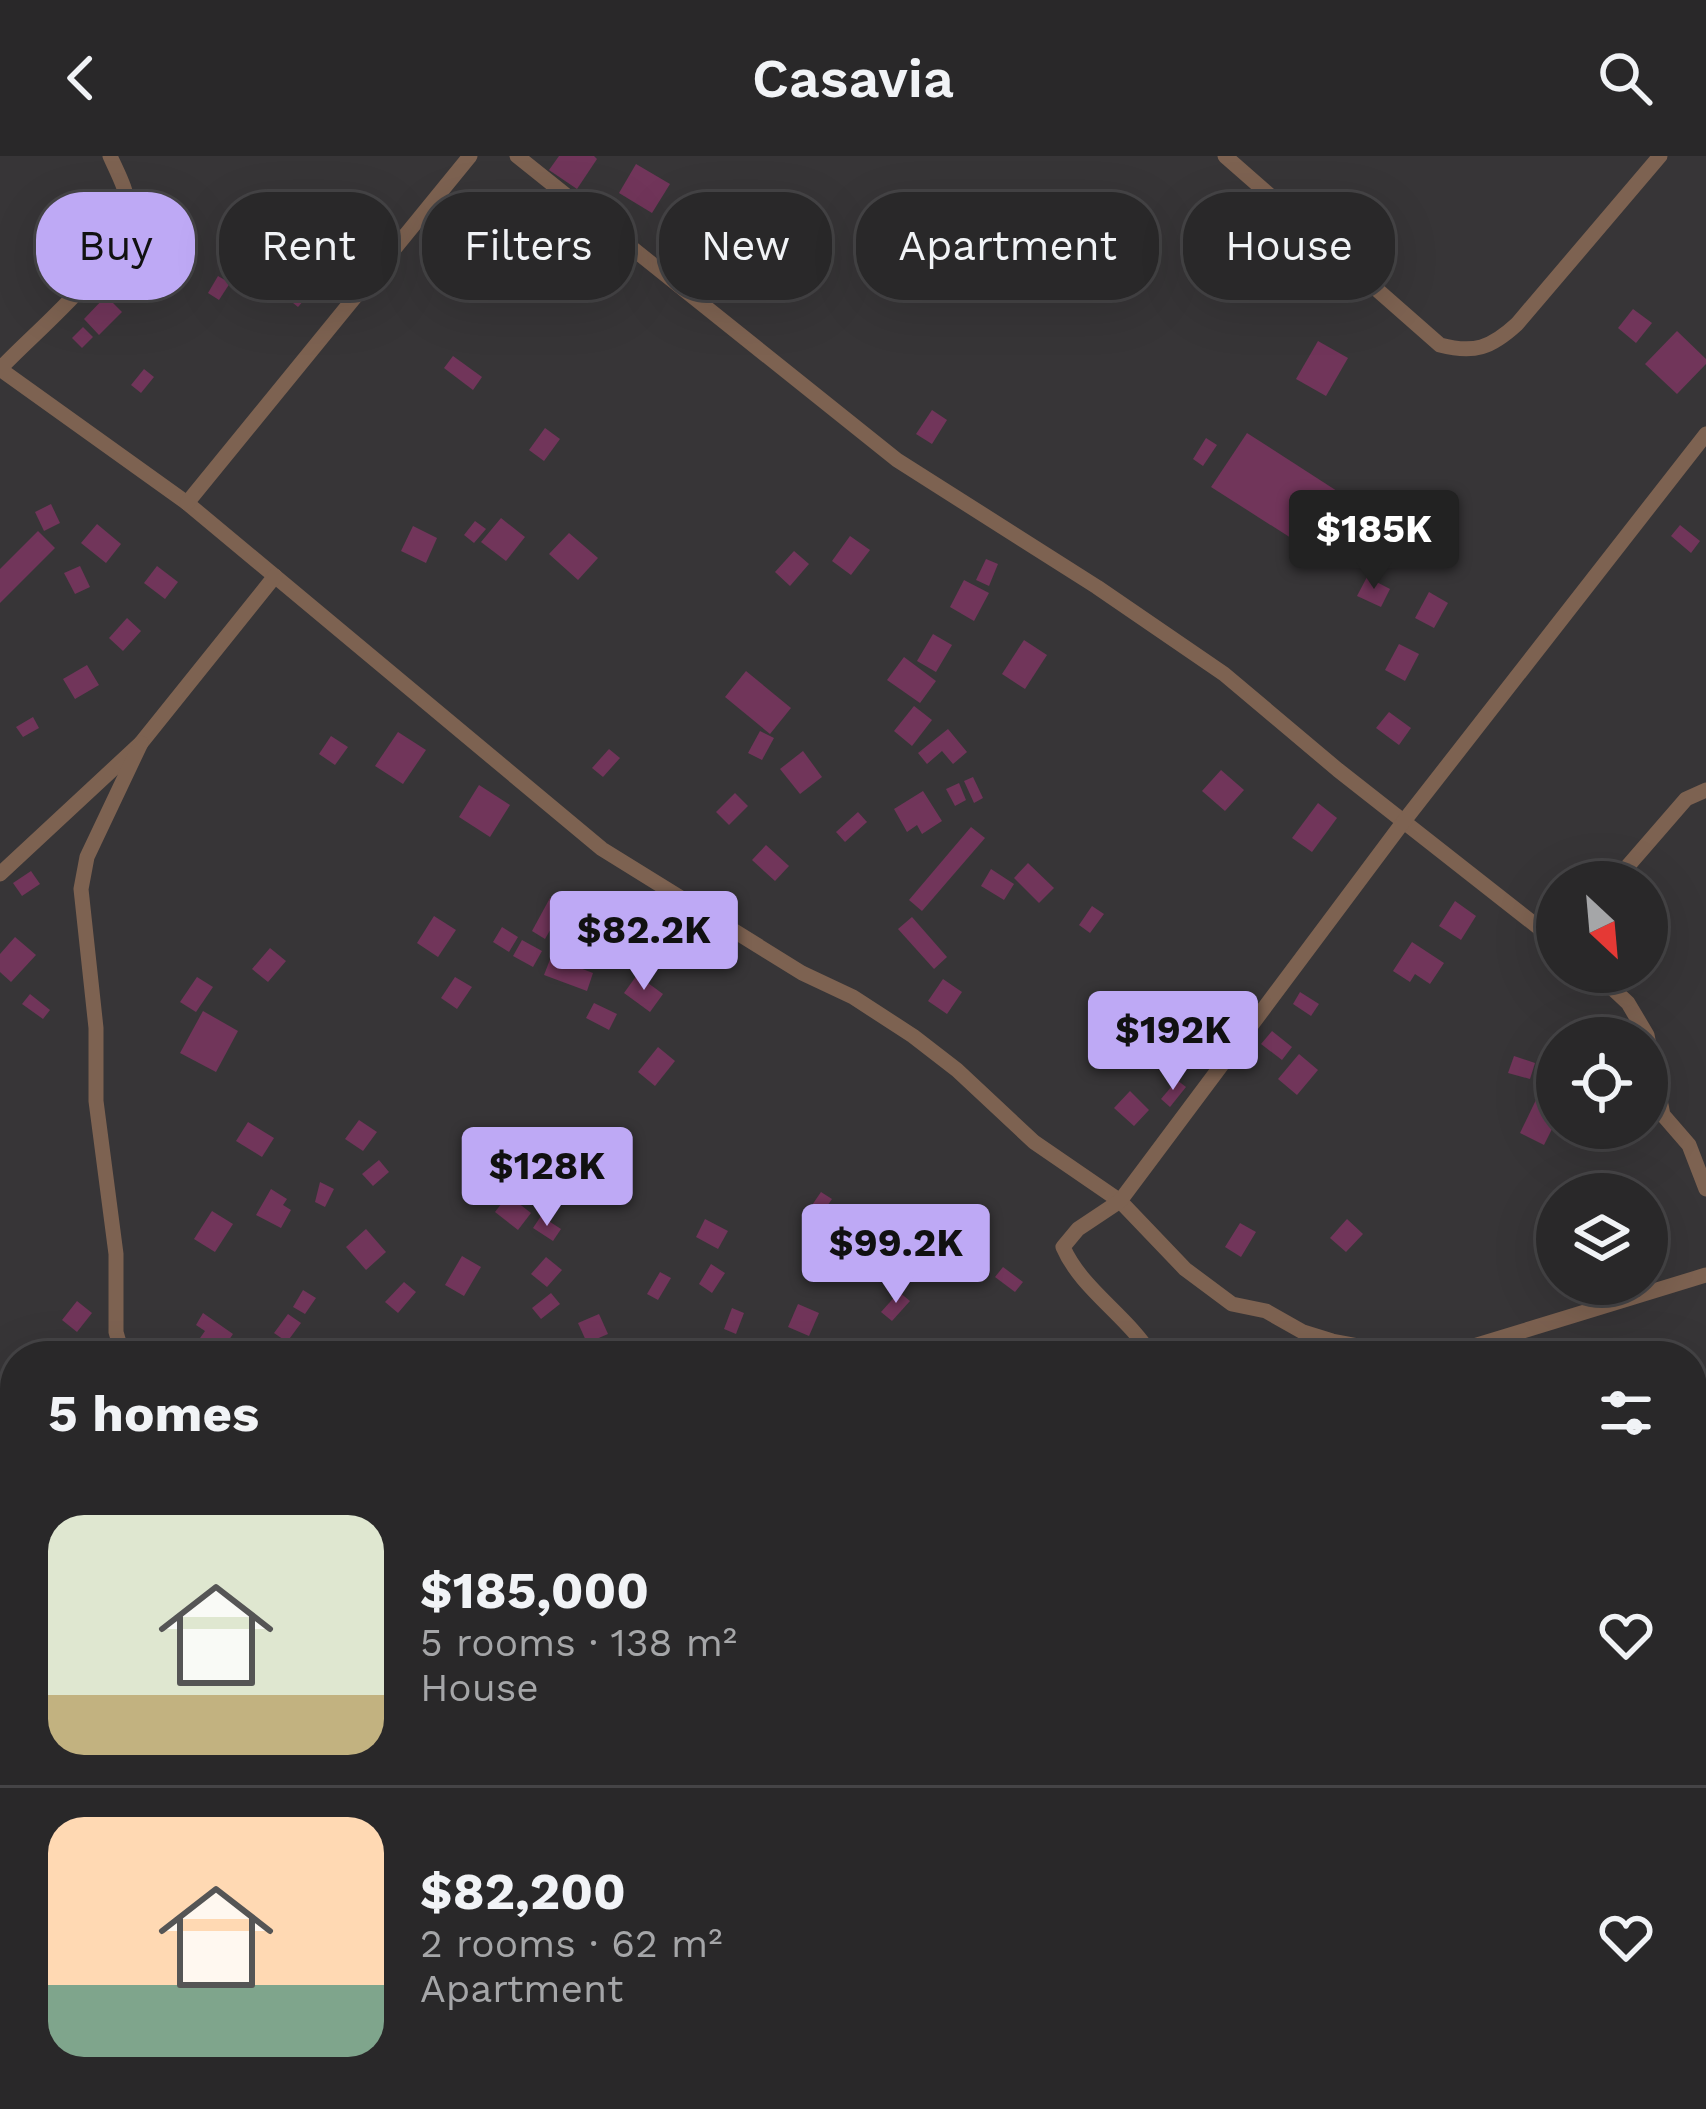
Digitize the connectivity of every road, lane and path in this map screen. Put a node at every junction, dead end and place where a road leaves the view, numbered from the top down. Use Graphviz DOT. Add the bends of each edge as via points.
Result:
graph roads {
  1 [pos="110,156"];
  2 [pos="470,156"];
  3 [pos="517,156"];
  4 [pos="1225,156"];
  5 [pos="1660,156"];
  6 [pos="1706,434"];
  7 [pos="188,502"];
  8 [pos="275,576"];
  9 [pos="141,743"];
  10 [pos="1706,790"];
  11 [pos="1404,821"];
  12 [pos="1632,861"];
  13 [pos="0,874"];
  14 [pos="1536,925"];
  15 [pos="1617,993"];
  16 [pos="1706,1189"];
  17 [pos="1120,1201"];
  18 [pos="1706,1275"];
  19 [pos="119,1341"];
  20 [pos="1141,1341"];
  21 [pos="1332,1341"];
  22 [pos="1496,1341"];
  1 -- 7 [label="street" via="129,205 126,231 0,369"];
  2 -- 7 [label="street"];
  3 -- 11 [label="street" via="897,460 1224,674"];
  4 -- 5 [label="street" via="1439,345 1467,352 1496,344 1517,324"];
  6 -- 11 [label="street"];
  7 -- 8 [label="street"];
  8 -- 9 [label="street"];
  8 -- 17 [label="street" via="602,849 913,1036 1034,1142"];
  9 -- 13 [label="street"];
  9 -- 19 [label="street" via="87,857 81,889"];
  10 -- 12 [label="street" via="1686,799"];
  11 -- 14 [label="street"];
  11 -- 17 [label="street"];
  15 -- 16 [label="street" via="1647,1035 1663,1115 1689,1145"];
  17 -- 20 [label="street" via="1063,1246 1072,1268"];
  17 -- 21 [label="street" via="1185,1269 1232,1304"];
  18 -- 22 [label="street"];
}
